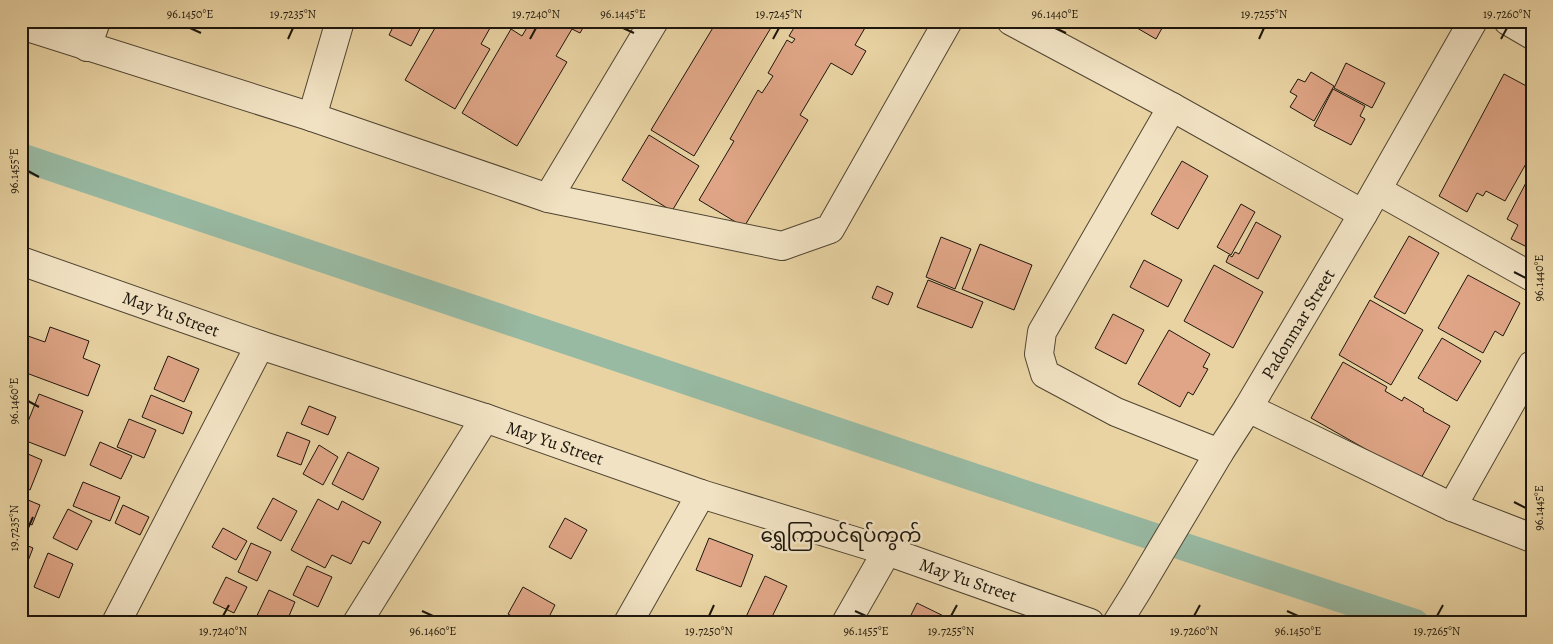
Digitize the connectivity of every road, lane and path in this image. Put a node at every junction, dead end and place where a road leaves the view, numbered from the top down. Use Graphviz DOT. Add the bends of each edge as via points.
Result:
graph roads {
  1 [pos="96,21"];
  2 [pos="340,21"];
  3 [pos="654,21"];
  4 [pos="948,21"];
  5 [pos="1011,21"];
  6 [pos="1473,21"];
  7 [pos="1508,21"];
  8 [pos="21,26"];
  9 [pos="1532,35"];
  10 [pos="86,47"];
  11 [pos="1172,108"];
  12 [pos="312,117"];
  13 [pos="1377,190"];
  14 [pos="548,198"];
  15 [pos="1363,214"];
  16 [pos="21,261"];
  17 [pos="1532,277"];
  18 [pos="260,345"];
  19 [pos="1532,365"];
  20 [pos="1248,408"];
  21 [pos="485,418"];
  22 [pos="1219,453"];
  23 [pos="701,494"];
  24 [pos="1452,506"];
  25 [pos="1532,538"];
  26 [pos="887,551"];
  27 [pos="116,623"];
  28 [pos="357,623"];
  29 [pos="628,623"];
  30 [pos="846,623"];
  31 [pos="1090,623"];
  32 [pos="1116,623"];
  1 -- 10 [label="street"];
  2 -- 12 [label="street"];
  3 -- 14 [label="street"];
  4 -- 14 [label="street" via="830,230 782,246"];
  5 -- 11 [label="street"];
  6 -- 13 [label="street, Padonmar Street"];
  7 -- 9 [label="street"];
  8 -- 10 [label="street"];
  10 -- 12 [label="street"];
  11 -- 15 [label="street"];
  11 -- 22 [label="street" via="1042,332 1039,354 1045,374 1116,412"];
  12 -- 14 [label="street"];
  13 -- 15 [label="street, Padonmar Street"];
  13 -- 17 [label="street"];
  15 -- 20 [label="street, Padonmar Street"];
  16 -- 18 [label="street, May Yu Street"];
  18 -- 21 [label="street, May Yu Street"];
  18 -- 27 [label="street"];
  19 -- 24 [label="street"];
  20 -- 22 [label="street, Padonmar Street"];
  20 -- 24 [label="street"];
  21 -- 23 [label="street, May Yu Street"];
  21 -- 28 [label="street"];
  22 -- 32 [label="street, Padonmar Street"];
  23 -- 26 [label="street, May Yu Street"];
  23 -- 29 [label="street"];
  24 -- 25 [label="street"];
  26 -- 30 [label="street"];
  26 -- 31 [label="street, May Yu Street"];
}
